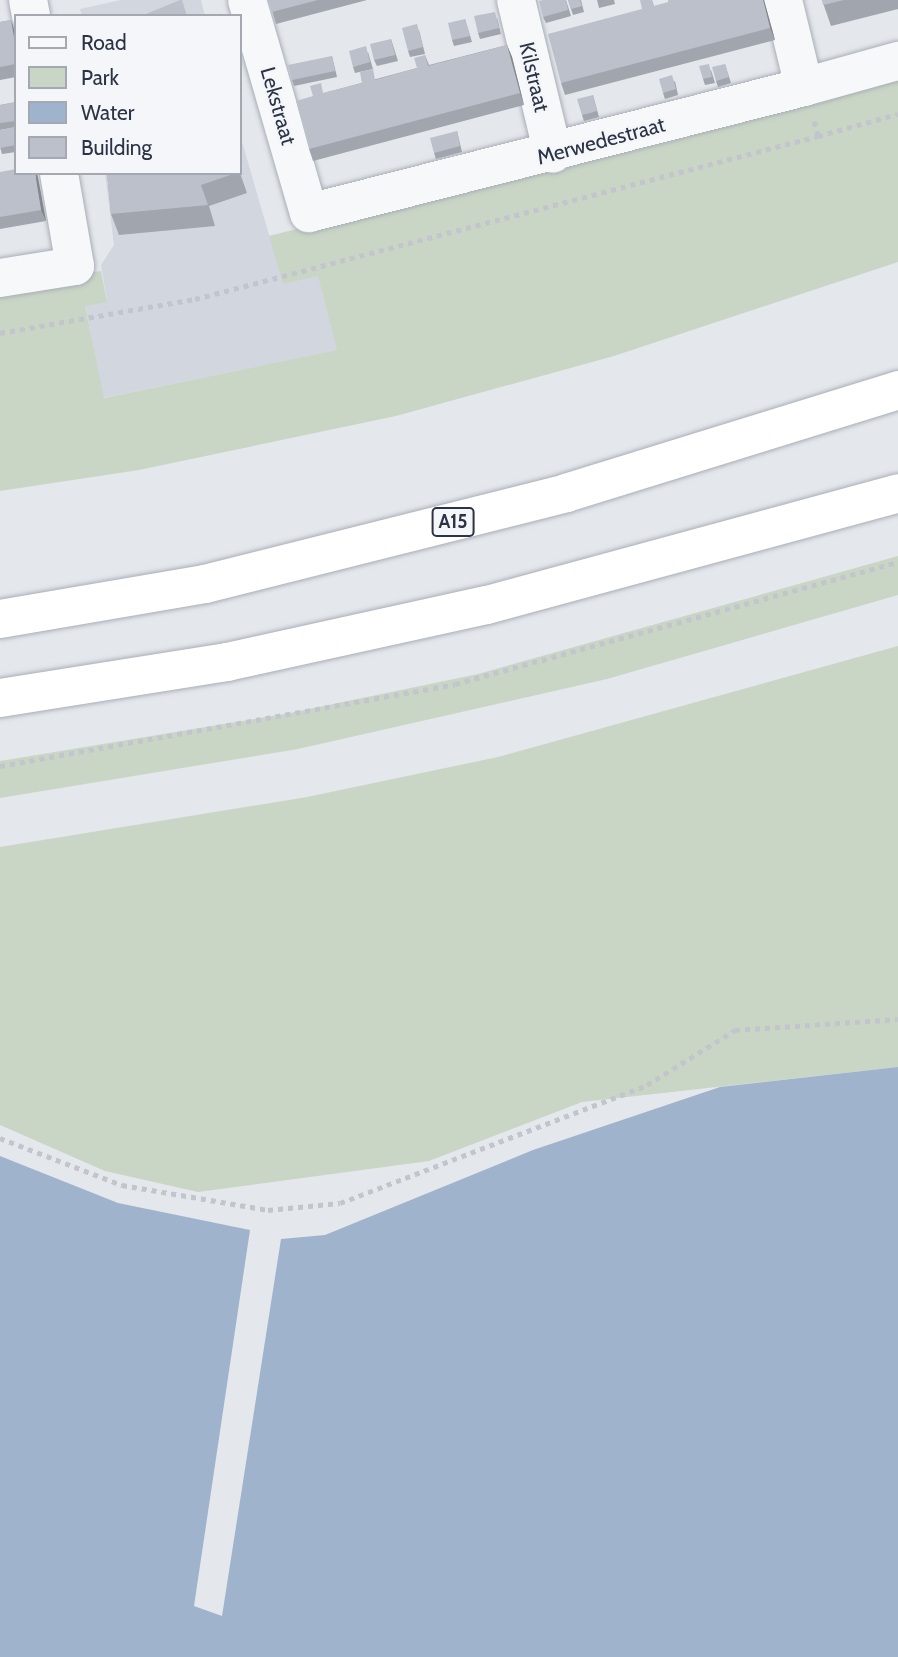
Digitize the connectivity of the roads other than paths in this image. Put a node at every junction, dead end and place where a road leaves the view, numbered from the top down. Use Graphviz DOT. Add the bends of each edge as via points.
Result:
graph roads {
  1 [pos="247,0"];
  2 [pos="516,0"];
  3 [pos="783,0"];
  4 [pos="898,61"];
  5 [pos="804,87"];
  6 [pos="553,154"];
  7 [pos="59,175"];
  8 [pos="309,213"];
  9 [pos="0,278"];
  10 [pos="898,390"];
  11 [pos="898,493"];
  12 [pos="0,619"];
  13 [pos="0,698"];
  1 -- 8 [label="street, Lekstraat"];
  2 -- 6 [label="street, Kilstraat"];
  3 -- 5 [label="street"];
  4 -- 5 [label="street, Merwedestraat"];
  5 -- 6 [label="street, Merwedestraat"];
  6 -- 8 [label="street, Merwedestraat"];
  7 -- 9 [label="street" via="75,266"];
  10 -- 12 [label="highway, A15" via="565,494 205,584"];
  11 -- 13 [label="highway" via="473,608 227,662"];
}
